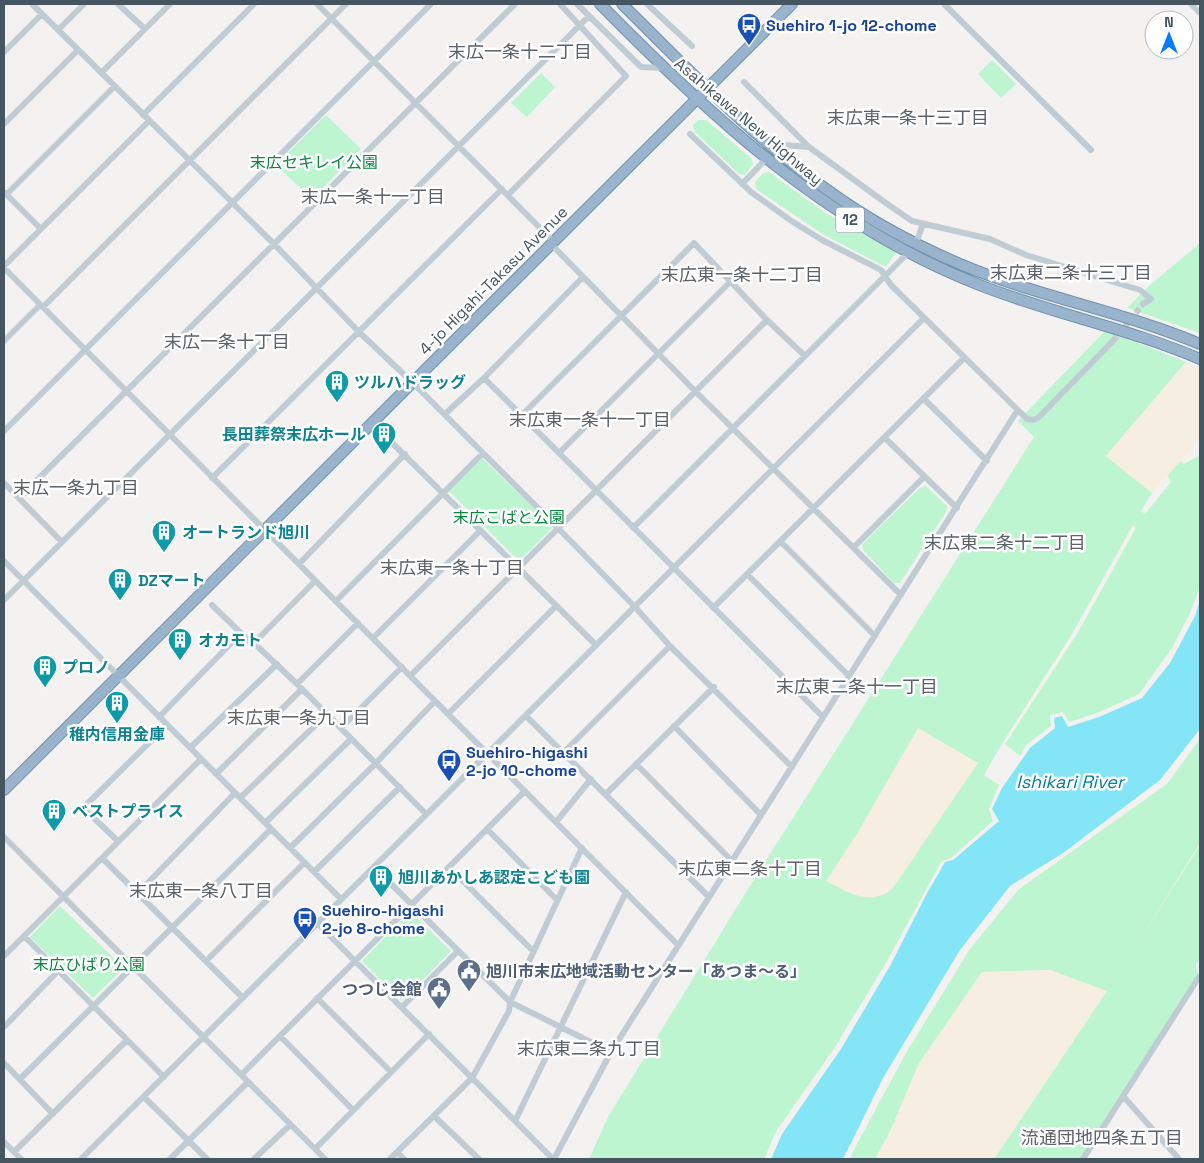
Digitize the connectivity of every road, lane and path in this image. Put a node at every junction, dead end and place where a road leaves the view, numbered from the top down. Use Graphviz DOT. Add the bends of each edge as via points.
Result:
graph roads {
  1 [pos="32,4"];
  2 [pos="84,4"];
  3 [pos="118,4"];
  4 [pos="170,4"];
  5 [pos="254,4"];
  6 [pos="317,4"];
  7 [pos="346,4"];
  8 [pos="431,4"];
  9 [pos="515,4"];
  10 [pos="560,4"];
  11 [pos="577,4"];
  12 [pos="600,4"];
  13 [pos="648,4"];
  14 [pos="792,4"];
  15 [pos="944,4"];
  16 [pos="1191,4"];
  17 [pos="626,5"];
  18 [pos="1200,13"];
  19 [pos="42,14"];
  20 [pos="589,16"];
  21 [pos="332,18"];
  22 [pos="579,25"];
  23 [pos="145,29"];
  24 [pos="58,30"];
  25 [pos="692,46"];
  26 [pos="78,50"];
  27 [pos="4,52"];
  28 [pos="374,62"];
  29 [pos="663,68"];
  30 [pos="101,73"];
  31 [pos="744,82"];
  32 [pos="115,86"];
  33 [pos="707,88"];
  34 [pos="697,99"];
  35 [pos="415,104"];
  36 [pos="143,115"];
  37 [pos="150,121"];
  38 [pos="4,124"];
  39 [pos="690,134"];
  40 [pos="768,144"];
  41 [pos="459,146"];
  42 [pos="809,147"];
  43 [pos="1091,150"];
  44 [pos="766,159"];
  45 [pos="188,160"];
  46 [pos="742,184"];
  47 [pos="502,189"];
  48 [pos="5,193"];
  49 [pos="508,195"];
  50 [pos="231,203"];
  51 [pos="923,224"];
  52 [pos="41,229"];
  53 [pos="552,243"];
  54 [pos="916,243"];
  55 [pos="274,244"];
  56 [pos="908,253"];
  57 [pos="4,267"];
  58 [pos="583,277"];
  59 [pos="886,277"];
  60 [pos="730,282"];
  61 [pos="316,288"];
  62 [pos="1144,304"];
  63 [pos="41,306"];
  64 [pos="621,316"];
  65 [pos="924,318"];
  66 [pos="767,320"];
  67 [pos="359,332"];
  68 [pos="4,341"];
  69 [pos="1113,341"];
  70 [pos="1200,344"];
  71 [pos="85,350"];
  72 [pos="658,353"];
  73 [pos="805,356"];
  74 [pos="964,358"];
  75 [pos="1200,359"];
  76 [pos="484,378"];
  77 [pos="413,382"];
  78 [pos="695,391"];
  79 [pos="127,392"];
  80 [pos="924,399"];
  81 [pos="1017,411"];
  82 [pos="444,414"];
  83 [pos="521,416"];
  84 [pos="372,422"];
  85 [pos="734,428"];
  86 [pos="4,431"];
  87 [pos="170,435"];
  88 [pos="885,438"];
  89 [pos="483,453"];
  90 [pos="558,453"];
  91 [pos="406,454"];
  92 [pos="987,461"];
  93 [pos="774,468"];
  94 [pos="924,477"];
  95 [pos="212,478"];
  96 [pos="4,483"];
  97 [pos="596,491"];
  98 [pos="443,493"];
  99 [pos="18,498"];
  100 [pos="957,508"];
  101 [pos="814,509"];
  102 [pos="558,528"];
  103 [pos="633,528"];
  104 [pos="265,530"];
  105 [pos="480,531"];
  106 [pos="780,541"];
  107 [pos="62,542"];
  108 [pos="854,547"];
  109 [pos="4,562"];
  110 [pos="299,564"];
  111 [pos="518,568"];
  112 [pos="673,568"];
  113 [pos="747,574"];
  114 [pos="23,581"];
  115 [pos="316,581"];
  116 [pos="901,595"];
  117 [pos="4,600"];
  118 [pos="336,601"];
  119 [pos="212,605"];
  120 [pos="556,606"];
  121 [pos="634,606"];
  122 [pos="713,608"];
  123 [pos="358,623"];
  124 [pos="241,633"];
  125 [pos="875,636"];
  126 [pos="372,638"];
  127 [pos="254,643"];
  128 [pos="596,645"];
  129 [pos="670,646"];
  130 [pos="277,664"];
  131 [pos="402,667"];
  132 [pos="119,676"];
  133 [pos="410,676"];
  134 [pos="849,676"];
  135 [pos="297,684"];
  136 [pos="714,687"];
  137 [pos="302,690"];
  138 [pos="435,701"];
  139 [pos="327,714"];
  140 [pos="448,714"];
  141 [pos="526,716"];
  142 [pos="159,717"];
  143 [pos="823,717"];
  144 [pos="167,725"];
  145 [pos="674,726"];
  146 [pos="341,728"];
  147 [pos="351,739"];
  148 [pos="190,748"];
  149 [pos="564,752"];
  150 [pos="487,754"];
  151 [pos="200,759"];
  152 [pos="376,763"];
  153 [pos="636,764"];
  154 [pos="792,767"];
  155 [pos="216,774"];
  156 [pos="591,779"];
  157 [pos="400,787"];
  158 [pos="4,790"];
  159 [pos="525,791"];
  160 [pos="606,794"];
  161 [pos="238,796"];
  162 [pos="426,814"];
  163 [pos="761,815"];
  164 [pos="556,822"];
  165 [pos="265,823"];
  166 [pos="270,829"];
  167 [pos="487,829"];
  168 [pos="4,837"];
  169 [pos="118,841"];
  170 [pos="290,848"];
  171 [pos="582,848"];
  172 [pos="102,858"];
  173 [pos="732,860"];
  174 [pos="304,863"];
  175 [pos="374,867"];
  176 [pos="449,867"];
  177 [pos="314,872"];
  178 [pos="626,892"];
  179 [pos="138,893"];
  180 [pos="63,897"];
  181 [pos="709,897"];
  182 [pos="341,900"];
  183 [pos="557,900"];
  184 [pos="412,904"];
  185 [pos="317,923"];
  186 [pos="171,926"];
  187 [pos="24,936"];
  188 [pos="678,945"];
  189 [pos="458,951"];
  190 [pos="533,951"];
  191 [pos="4,956"];
  192 [pos="355,960"];
  193 [pos="206,961"];
  194 [pos="132,966"];
  195 [pos="58,971"];
  196 [pos="1200,979"];
  197 [pos="243,998"];
  198 [pos="317,998"];
  199 [pos="510,1002"];
  200 [pos="92,1006"];
  201 [pos="402,1007"];
  202 [pos="4,1027"];
  203 [pos="561,1027"];
  204 [pos="429,1034"];
  205 [pos="280,1036"];
  206 [pos="203,1037"];
  207 [pos="127,1040"];
  208 [pos="611,1052"];
  209 [pos="4,1063"];
  210 [pos="391,1072"];
  211 [pos="241,1075"];
  212 [pos="164,1077"];
  213 [pos="472,1078"];
  214 [pos="20,1079"];
  215 [pos="248,1082"];
  216 [pos="1123,1096"];
  217 [pos="144,1097"];
  218 [pos="353,1110"];
  219 [pos="53,1114"];
  220 [pos="434,1116"];
  221 [pos="515,1121"];
  222 [pos="290,1125"];
  223 [pos="188,1141"];
  224 [pos="4,1143"];
  225 [pos="315,1149"];
  226 [pos="14,1152"];
  227 [pos="397,1152"];
  228 [pos="21,1159"];
  229 [pos="81,1159"];
  230 [pos="170,1159"];
  231 [pos="207,1159"];
  232 [pos="254,1159"];
  233 [pos="325,1159"];
  234 [pos="390,1159"];
  235 [pos="404,1159"];
  236 [pos="479,1159"];
  237 [pos="553,1159"];
  238 [pos="1083,1159"];
  239 [pos="1179,1159"];
  1 -- 19 [label="street"];
  2 -- 24 [label="street"];
  3 -- 23 [label="street"];
  4 -- 23 [label="street"];
  5 -- 36 [label="street"];
  6 -- 21 [label="street"];
  7 -- 21 [label="street"];
  8 -- 28 [label="street"];
  9 -- 35 [label="street"];
  10 -- 22 [label="street"];
  11 -- 20 [label="street"];
  12 -- 29 [label="highway, Asahikawa New Highway / 12"];
  13 -- 25 [label="street"];
  14 -- 33 [label="highway, 4-jo Higahi-Takasu Avenue"];
  15 -- 43 [label="street"];
  16 -- 18 [label="street"];
  17 -- 33 [label="highway, Asahikawa New Highway / 12"];
  19 -- 24 [label="street"];
  19 -- 27 [label="street"];
  20 -- 22 [label="street"];
  20 -- 29 [label="street" via="641,67"];
  21 -- 28 [label="street"];
  21 -- 45 [label="street"];
  22 -- 41 [label="street"];
  22 -- 49 [label="street" via="626,76"];
  23 -- 30 [label="street"];
  24 -- 26 [label="street"];
  26 -- 30 [label="street"];
  26 -- 38 [label="street"];
  28 -- 35 [label="street"];
  28 -- 50 [label="street"];
  29 -- 34 [label="highway, Asahikawa New Highway / 12"];
  30 -- 32 [label="street"];
  31 -- 42 [label="street"];
  32 -- 36 [label="street"];
  32 -- 48 [label="street"];
  33 -- 34 [label="highway, 4-jo Higahi-Takasu Avenue"];
  33 -- 40 [label="highway, Asahikawa New Highway / 12"];
  34 -- 44 [label="highway, Asahikawa New Highway / 12"];
  34 -- 53 [label="highway, 4-jo Higahi-Takasu Avenue"];
  35 -- 41 [label="street"];
  35 -- 55 [label="street"];
  36 -- 37 [label="street"];
  37 -- 45 [label="street"];
  37 -- 52 [label="street"];
  39 -- 46 [label="street"];
  40 -- 42 [label="street"];
  40 -- 54 [label="highway, Asahikawa New Highway / 12" via="832,194"];
  41 -- 47 [label="street"];
  41 -- 61 [label="street"];
  42 -- 51 [label="street" via="883,202 912,221"];
  44 -- 46 [label="street"];
  44 -- 56 [label="highway, Asahikawa New Highway / 12" via="824,202"];
  45 -- 50 [label="street"];
  45 -- 63 [label="street"];
  46 -- 59 [label="street" via="790,220 881,270"];
  47 -- 49 [label="street"];
  47 -- 67 [label="street"];
  48 -- 52 [label="street"];
  49 -- 53 [label="street"];
  50 -- 55 [label="street"];
  50 -- 71 [label="street"];
  51 -- 54 [label="street"];
  51 -- 62 [label="street" via="990,239 1026,255 1140,290 1151,298"];
  52 -- 57 [label="street"];
  53 -- 58 [label="street"];
  53 -- 77 [label="highway, 4-jo Higahi-Takasu Avenue"];
  54 -- 70 [label="highway, Asahikawa New Highway / 12" via="1008,283"];
  55 -- 61 [label="street"];
  55 -- 79 [label="street"];
  56 -- 59 [label="street"];
  56 -- 75 [label="highway, Asahikawa New Highway / 12" via="974,283"];
  57 -- 63 [label="street"];
  58 -- 64 [label="street"];
  58 -- 76 [label="street"];
  59 -- 65 [label="street"];
  59 -- 73 [label="street"];
  60 -- 64 [label="street" via="694,243"];
  60 -- 66 [label="street"];
  60 -- 72 [label="street"];
  61 -- 67 [label="street"];
  61 -- 87 [label="street"];
  63 -- 68 [label="street"];
  63 -- 71 [label="street"];
  64 -- 72 [label="street"];
  64 -- 83 [label="street"];
  65 -- 74 [label="street"];
  65 -- 93 [label="street"];
  66 -- 73 [label="street"];
  66 -- 78 [label="street"];
  67 -- 77 [label="street"];
  67 -- 95 [label="street"];
  69 -- 81 [label="street" via="1038,418 1027,419"];
  71 -- 79 [label="street"];
  71 -- 86 [label="street"];
  72 -- 78 [label="street"];
  72 -- 90 [label="street"];
  73 -- 85 [label="street"];
  74 -- 80 [label="street"];
  74 -- 81 [label="street"];
  76 -- 82 [label="street"];
  76 -- 83 [label="street"];
  77 -- 82 [label="street"];
  77 -- 84 [label="highway, 4-jo Higahi-Takasu Avenue"];
  78 -- 85 [label="street"];
  78 -- 97 [label="street"];
  79 -- 87 [label="street"];
  79 -- 99 [label="street"];
  80 -- 88 [label="street"];
  80 -- 92 [label="street"];
  81 -- 92 [label="street"];
  82 -- 89 [label="street"];
  83 -- 90 [label="street"];
  84 -- 91 [label="street"];
  84 -- 104 [label="highway, 4-jo Higahi-Takasu Avenue"];
  85 -- 93 [label="street"];
  85 -- 103 [label="street"];
  87 -- 95 [label="street"];
  87 -- 107 [label="street"];
  88 -- 94 [label="street"];
  88 -- 101 [label="street"];
  89 -- 98 [label="street"];
  89 -- 102 [label="street"];
  90 -- 97 [label="street"];
  91 -- 98 [label="street"];
  91 -- 110 [label="street"];
  92 -- 100 [label="street"];
  93 -- 101 [label="street"];
  93 -- 112 [label="street"];
  94 -- 100 [label="street"];
  94 -- 108 [label="street"];
  95 -- 104 [label="street"];
  96 -- 99 [label="street"];
  97 -- 102 [label="street"];
  97 -- 103 [label="street"];
  98 -- 105 [label="street"];
  98 -- 118 [label="street"];
  99 -- 107 [label="street"];
  100 -- 116 [label="street"];
  101 -- 106 [label="street"];
  101 -- 108 [label="street"];
  102 -- 111 [label="street"];
  102 -- 121 [label="street"];
  103 -- 112 [label="street"];
  104 -- 110 [label="street"];
  104 -- 132 [label="highway, 4-jo Higahi-Takasu Avenue"];
  105 -- 111 [label="street"];
  105 -- 126 [label="street"];
  106 -- 113 [label="street"];
  106 -- 125 [label="street"];
  107 -- 114 [label="street"];
  108 -- 116 [label="street"];
  109 -- 114 [label="street"];
  110 -- 115 [label="street"];
  111 -- 120 [label="street"];
  111 -- 133 [label="street"];
  112 -- 121 [label="street"];
  112 -- 122 [label="street"];
  113 -- 122 [label="street"];
  113 -- 134 [label="street"];
  114 -- 117 [label="street"];
  114 -- 132 [label="street"];
  115 -- 118 [label="street"];
  115 -- 127 [label="street"];
  116 -- 125 [label="street"];
  118 -- 123 [label="street"];
  119 -- 124 [label="street"];
  120 -- 128 [label="street"];
  120 -- 140 [label="street"];
  121 -- 128 [label="street"];
  121 -- 129 [label="street"];
  122 -- 143 [label="street"];
  123 -- 126 [label="street"];
  123 -- 135 [label="street"];
  124 -- 127 [label="street"];
  124 -- 142 [label="street"];
  125 -- 134 [label="street"];
  126 -- 131 [label="street"];
  127 -- 130 [label="street"];
  128 -- 141 [label="street"];
  129 -- 136 [label="street"];
  129 -- 149 [label="street"];
  130 -- 135 [label="street"];
  130 -- 148 [label="street"];
  131 -- 133 [label="street"];
  131 -- 146 [label="street"];
  132 -- 142 [label="street"];
  132 -- 158 [label="highway, 4-jo Higahi-Takasu Avenue"];
  133 -- 138 [label="street"];
  134 -- 143 [label="street"];
  135 -- 137 [label="street"];
  136 -- 145 [label="street"];
  136 -- 154 [label="street"];
  137 -- 139 [label="street"];
  137 -- 155 [label="street"];
  138 -- 140 [label="street"];
  138 -- 152 [label="street"];
  139 -- 146 [label="street"];
  139 -- 161 [label="street"];
  140 -- 150 [label="street"];
  141 -- 149 [label="street"];
  141 -- 150 [label="street"];
  142 -- 144 [label="street"];
  143 -- 154 [label="street"];
  144 -- 148 [label="street"];
  144 -- 169 [label="street" via="83,808"];
  145 -- 153 [label="street"];
  145 -- 163 [label="street"];
  146 -- 147 [label="street"];
  147 -- 152 [label="street"];
  147 -- 165 [label="street"];
  148 -- 151 [label="street"];
  149 -- 156 [label="street"];
  150 -- 159 [label="street"];
  150 -- 162 [label="street"];
  151 -- 155 [label="street"];
  151 -- 169 [label="street"];
  152 -- 157 [label="street"];
  152 -- 170 [label="street"];
  153 -- 160 [label="street"];
  153 -- 173 [label="street"];
  154 -- 163 [label="street"];
  155 -- 161 [label="street"];
  156 -- 160 [label="street"];
  156 -- 164 [label="street"];
  157 -- 162 [label="street"];
  157 -- 177 [label="street"];
  159 -- 164 [label="street"];
  159 -- 167 [label="street"];
  160 -- 181 [label="street"];
  161 -- 165 [label="street"];
  161 -- 179 [label="street"];
  162 -- 175 [label="street"];
  163 -- 173 [label="street"];
  164 -- 171 [label="street"];
  165 -- 166 [label="street"];
  166 -- 170 [label="street"];
  166 -- 186 [label="street"];
  167 -- 176 [label="street"];
  167 -- 183 [label="street"];
  168 -- 180 [label="street"];
  169 -- 172 [label="street"];
  170 -- 174 [label="street"];
  171 -- 178 [label="street"];
  171 -- 183 [label="street"];
  172 -- 179 [label="street"];
  172 -- 180 [label="street"];
  173 -- 181 [label="street"];
  174 -- 177 [label="street"];
  174 -- 193 [label="street"];
  175 -- 182 [label="street"];
  175 -- 184 [label="street"];
  176 -- 184 [label="street"];
  176 -- 190 [label="street"];
  177 -- 182 [label="street"];
  178 -- 188 [label="street"];
  178 -- 203 [label="street"];
  179 -- 186 [label="street"];
  180 -- 187 [label="street"];
  180 -- 194 [label="street"];
  181 -- 188 [label="street"];
  182 -- 185 [label="street"];
  183 -- 190 [label="street"];
  184 -- 189 [label="street"];
  184 -- 192 [label="street"];
  185 -- 192 [label="street"];
  185 -- 197 [label="street"];
  186 -- 193 [label="street"];
  186 -- 194 [label="street"];
  187 -- 191 [label="street"];
  187 -- 195 [label="street"];
  188 -- 208 [label="street"];
  189 -- 199 [label="street"];
  189 -- 201 [label="street"];
  190 -- 199 [label="street"];
  192 -- 198 [label="street"];
  192 -- 201 [label="street"];
  193 -- 197 [label="street"];
  194 -- 200 [label="street"];
  194 -- 206 [label="street"];
  195 -- 200 [label="street"];
  195 -- 202 [label="street"];
  196 -- 216 [label="street"];
  197 -- 206 [label="street"];
  198 -- 205 [label="street"];
  198 -- 210 [label="street"];
  199 -- 203 [label="street"];
  199 -- 213 [label="street" via="509,1011"];
  200 -- 207 [label="street"];
  200 -- 214 [label="street"];
  201 -- 204 [label="street"];
  203 -- 208 [label="street"];
  203 -- 221 [label="street"];
  204 -- 210 [label="street"];
  204 -- 213 [label="street"];
  205 -- 211 [label="street"];
  205 -- 218 [label="street"];
  206 -- 211 [label="street"];
  206 -- 212 [label="street"];
  207 -- 212 [label="street"];
  207 -- 219 [label="street"];
  208 -- 237 [label="street"];
  209 -- 214 [label="street"];
  210 -- 218 [label="street"];
  211 -- 215 [label="street"];
  212 -- 217 [label="street"];
  213 -- 220 [label="street"];
  213 -- 221 [label="street"];
  214 -- 219 [label="street"];
  215 -- 222 [label="street"];
  215 -- 223 [label="street"];
  216 -- 238 [label="street"];
  216 -- 239 [label="street"];
  217 -- 223 [label="street"];
  217 -- 229 [label="street"];
  218 -- 225 [label="street"];
  219 -- 226 [label="street"];
  220 -- 227 [label="street"];
  220 -- 236 [label="street"];
  221 -- 237 [label="street"];
  222 -- 225 [label="street"];
  222 -- 232 [label="street"];
  223 -- 230 [label="street"];
  223 -- 231 [label="street"];
  224 -- 226 [label="street"];
  225 -- 233 [label="street"];
  226 -- 228 [label="street"];
  227 -- 234 [label="street"];
  227 -- 235 [label="street"];
}
